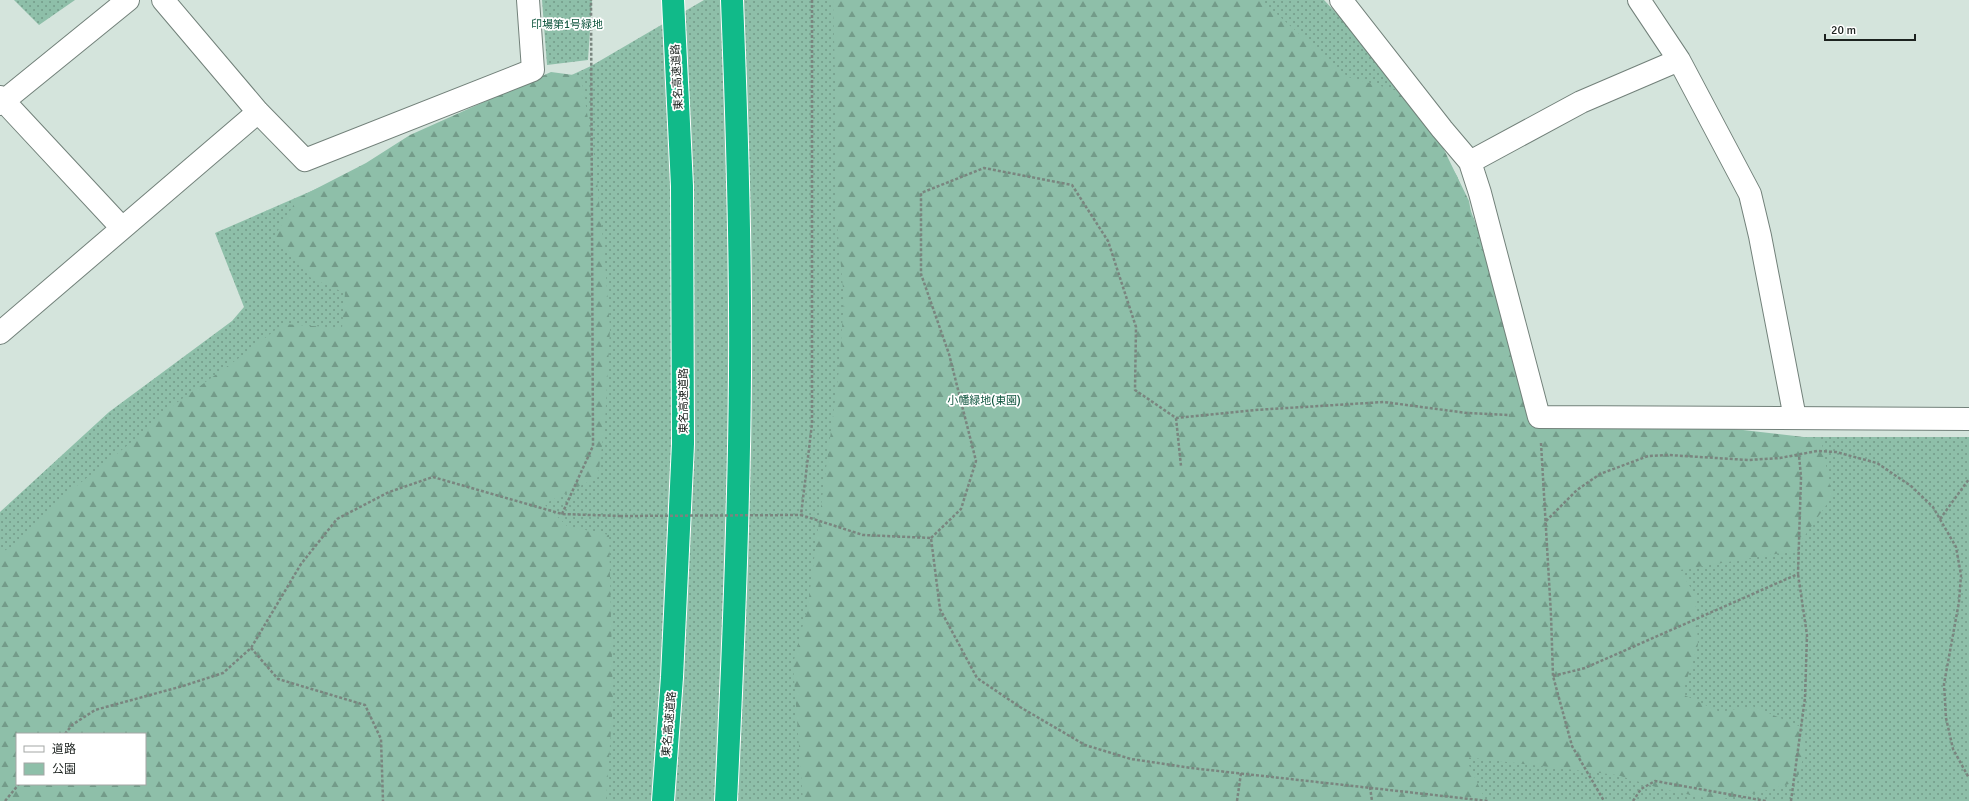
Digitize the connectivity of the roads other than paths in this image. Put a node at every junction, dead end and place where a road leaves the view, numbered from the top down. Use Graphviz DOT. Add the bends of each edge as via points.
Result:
graph roads {
  1 [pos="128,0"];
  2 [pos="163,0"];
  3 [pos="528,0"];
  4 [pos="673,0"];
  5 [pos="732,0"];
  6 [pos="1342,0"];
  7 [pos="1639,0"];
  8 [pos="1679,60"];
  9 [pos="1,101"];
  10 [pos="258,112"];
  11 [pos="1470,162"];
  12 [pos="122,228"];
  13 [pos="0,333"];
  14 [pos="1795,418"];
  15 [pos="1969,419"];
  16 [pos="663,801"];
  17 [pos="726,801"];
  1 -- 9 [label="street"];
  2 -- 10 [label="street"];
  3 -- 10 [label="street" via="533,70 305,160"];
  4 -- 16 [label="highway, 東名高速道路" via="682,186 683,444 672,677"];
  5 -- 17 [label="highway" via="737,131 740,373 736,579"];
  6 -- 11 [label="street"];
  7 -- 8 [label="street"];
  8 -- 11 [label="street" via="1581,102"];
  8 -- 14 [label="street" via="1750,194"];
  9 -- 12 [label="street"];
  10 -- 12 [label="street"];
  11 -- 14 [label="street" via="1539,417"];
  12 -- 13 [label="street"];
  14 -- 15 [label="street"];
}
